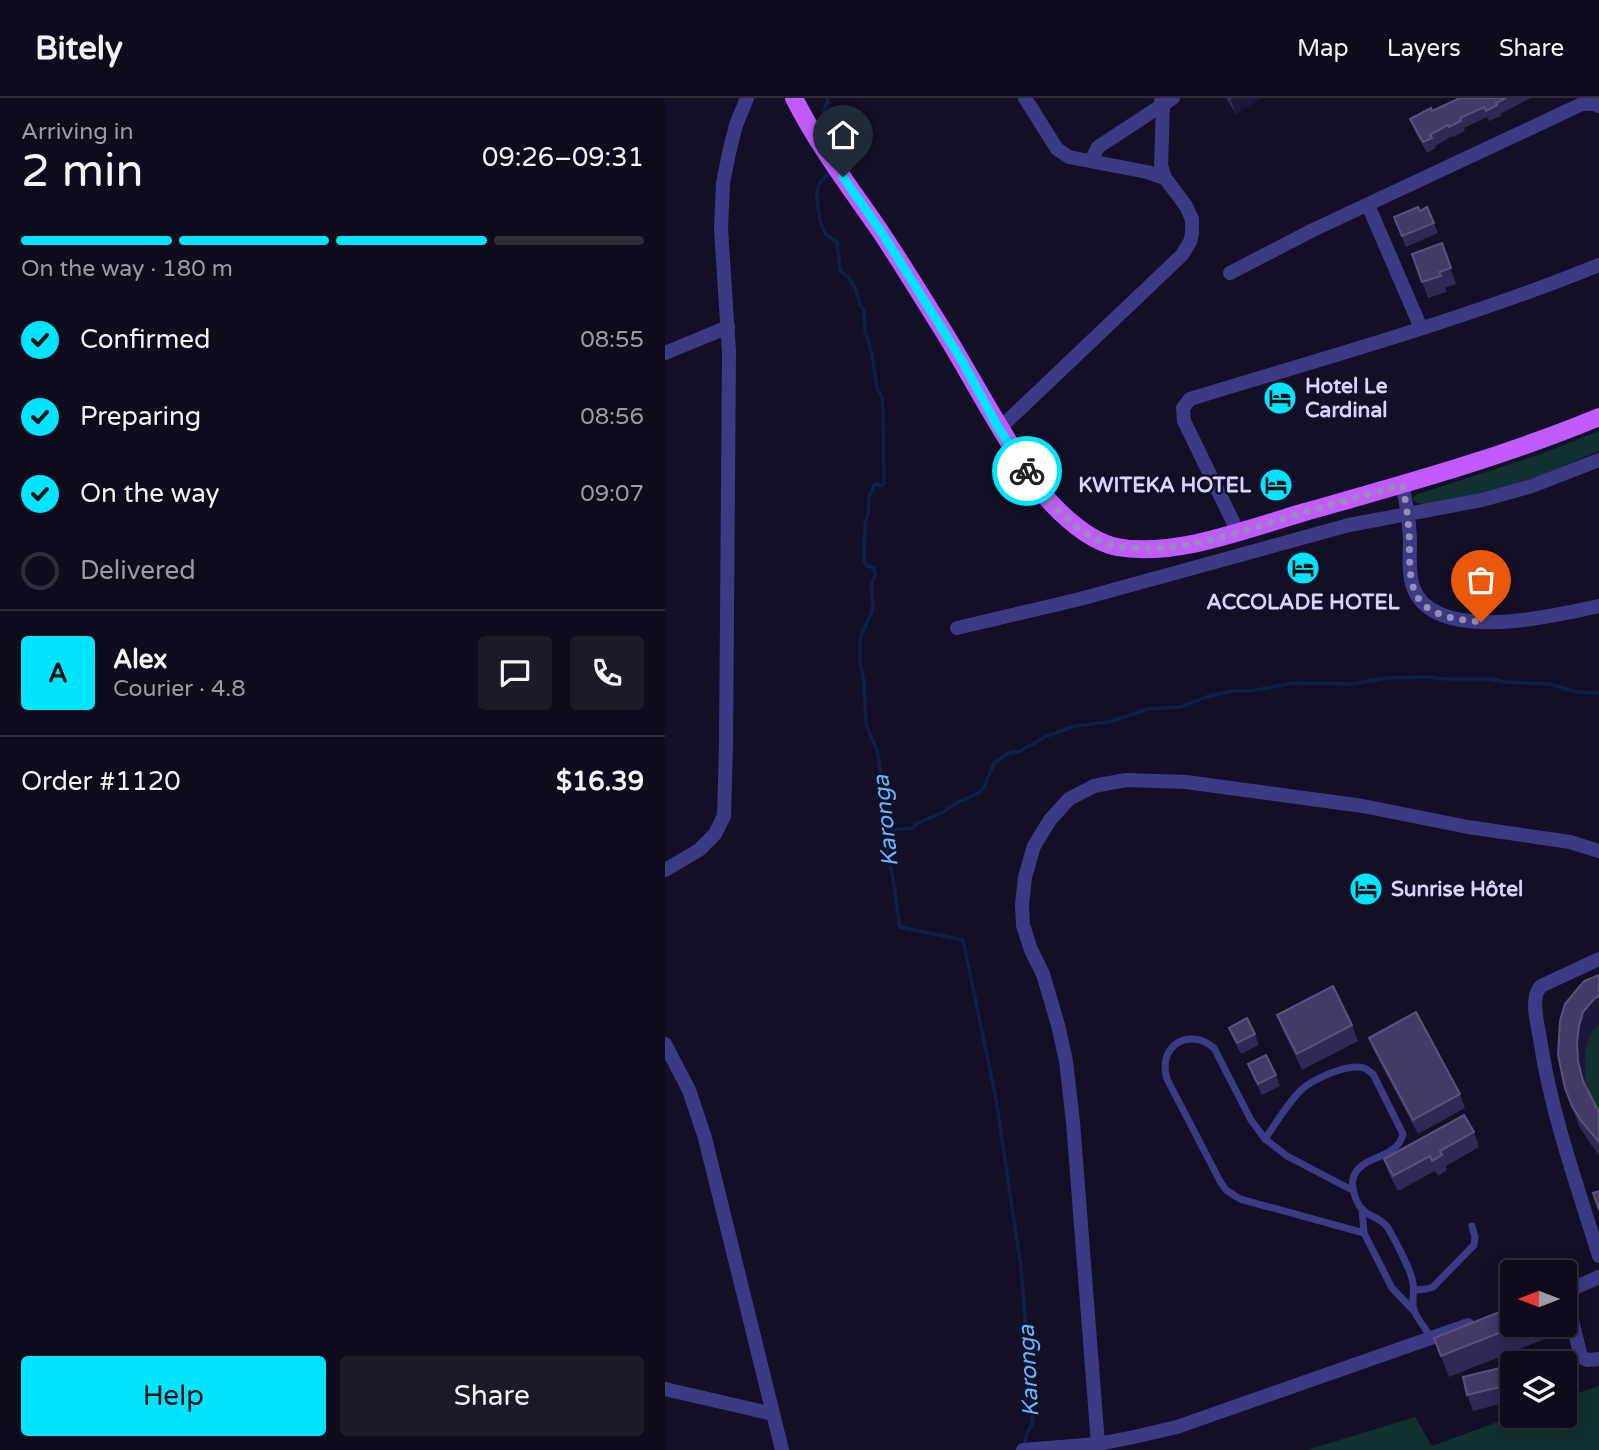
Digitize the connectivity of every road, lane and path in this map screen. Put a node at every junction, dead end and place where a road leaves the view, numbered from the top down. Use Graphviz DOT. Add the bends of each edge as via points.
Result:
graph roads {
  1 [pos="747,98"];
  2 [pos="794,98"];
  3 [pos="1025,98"];
  4 [pos="1165,100"];
  5 [pos="1599,106"];
  6 [pos="1091,161"];
  7 [pos="1165,178"];
  8 [pos="1368,205"];
  9 [pos="1599,265"];
  10 [pos="1230,273"];
  11 [pos="728,327"];
  12 [pos="1421,328"];
  13 [pos="665,353"];
  14 [pos="1599,417"];
  15 [pos="999,429"];
  16 [pos="1599,460"];
  17 [pos="1402,485"];
  18 [pos="1408,513"];
  19 [pos="1238,532"];
  20 [pos="1599,606"];
  21 [pos="957,628"];
  22 [pos="1599,851"];
  23 [pos="665,870"];
  24 [pos="1599,959"];
  25 [pos="665,1044"];
  26 [pos="1265,1139"];
  27 [pos="1352,1190"];
  28 [pos="1362,1209"];
  29 [pos="1472,1226"];
  30 [pos="1364,1233"];
  31 [pos="1599,1256"];
  32 [pos="1599,1277"];
  33 [pos="1577,1287"];
  34 [pos="1414,1290"];
  35 [pos="1414,1310"];
  36 [pos="1478,1322"];
  37 [pos="1576,1337"];
  38 [pos="1431,1338"];
  39 [pos="1599,1359"];
  40 [pos="665,1389"];
  41 [pos="773,1414"];
  42 [pos="1098,1444"];
  43 [pos="782,1450"];
  44 [pos="1023,1450"];
  1 -- 11 [label="street" via="723,183 721,229"];
  2 -- 15 [label="main road" via="961,359"];
  3 -- 6 [label="street" via="1057,149 1069,157"];
  4 -- 6 [label="street" via="1098,147"];
  4 -- 7 [label="street" via="1161,165"];
  5 -- 8 [label="street" via="1582,104"];
  6 -- 7 [label="street"];
  7 -- 15 [label="street" via="1190,212 1193,226 1187,249"];
  8 -- 10 [label="street"];
  8 -- 12 [label="street"];
  9 -- 12 [label="street"];
  11 -- 13 [label="street"];
  11 -- 23 [label="street" via="724,816 699,850"];
  12 -- 19 [label="street" via="1190,399 1183,408 1184,421"];
  14 -- 17 [label="main road"];
  15 -- 19 [label="main road" via="1050,502 1089,536 1116,547 1156,549"];
  16 -- 18 [label="street" via="1482,500"];
  17 -- 18 [label="street"];
  17 -- 19 [label="main road"];
  18 -- 20 [label="street" via="1410,577 1413,589 1431,610 1457,619 1507,622"];
  18 -- 21 [label="street"];
  22 -- 42 [label="street" via="1363,806 1186,782 1126,780 1094,786 1069,799 1050,820 1034,846 1025,877 1023,925 1066,1061"];
  24 -- 31 [label="street" via="1541,986 1535,1003 1550,1089"];
  25 -- 41 [label="street" via="689,1090 705,1138"];
  26 -- 27 [label="lane" via="1287,1156"];
  26 -- 27 [label="lane" via="1302,1089 1348,1067 1366,1068 1403,1134 1401,1143 1390,1152 1357,1169"];
  26 -- 30 [label="lane" via="1214,1048 1200,1039 1172,1047 1165,1062 1167,1079 1226,1190 1240,1199"];
  27 -- 28 [label="lane"];
  28 -- 30 [label="lane"];
  28 -- 34 [label="lane" via="1388,1229 1410,1271"];
  29 -- 34 [label="lane" via="1474,1245 1433,1287"];
  30 -- 35 [label="lane" via="1392,1288"];
  32 -- 33 [label="street"];
  34 -- 35 [label="lane"];
  35 -- 38 [label="lane"];
  36 -- 38 [label="street"];
  37 -- 39 [label="street" via="1581,1357"];
  38 -- 42 [label="street" via="1217,1414"];
  40 -- 41 [label="street"];
  41 -- 43 [label="street"];
  42 -- 44 [label="street"];
}
